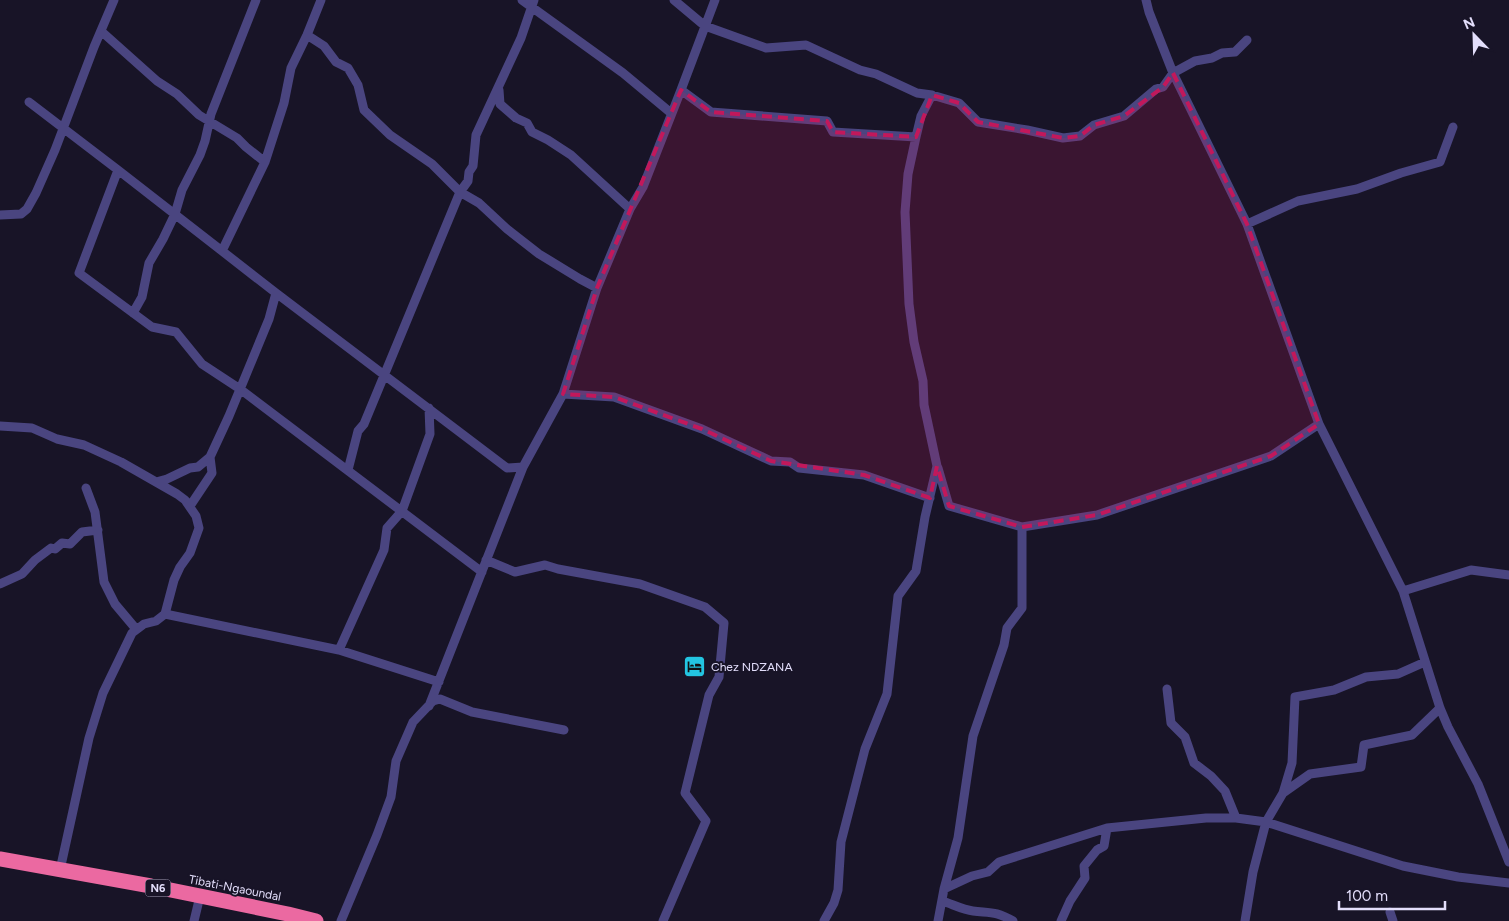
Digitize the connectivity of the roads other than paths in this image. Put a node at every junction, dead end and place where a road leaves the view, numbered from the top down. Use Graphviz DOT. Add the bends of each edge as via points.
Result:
graph roads {
  1 [pos="114,0"];
  2 [pos="256,0"];
  3 [pos="321,0"];
  4 [pos="522,0"];
  5 [pos="674,0"];
  6 [pos="715,0"];
  7 [pos="1146,0"];
  8 [pos="533,4"];
  9 [pos="705,26"];
  10 [pos="101,31"];
  11 [pos="307,35"];
  12 [pos="1247,40"];
  13 [pos="1173,74"];
  14 [pos="499,88"];
  15 [pos="681,90"];
  16 [pos="932,95"];
  17 [pos="29,102"];
  18 [pos="671,113"];
  19 [pos="210,121"];
  20 [pos="1453,127"];
  21 [pos="63,128"];
  22 [pos="916,137"];
  23 [pos="265,162"];
  24 [pos="118,170"];
  25 [pos="460,192"];
  26 [pos="630,208"];
  27 [pos="175,214"];
  28 [pos="0,215"];
  29 [pos="1247,224"];
  30 [pos="222,251"];
  31 [pos="597,288"];
  32 [pos="276,294"];
  33 [pos="133,313"];
  34 [pos="385,375"];
  35 [pos="240,389"];
  36 [pos="563,394"];
  37 [pos="430,408"];
  38 [pos="1319,424"];
  39 [pos="0,426"];
  40 [pos="210,457"];
  41 [pos="937,466"];
  42 [pos="523,467"];
  43 [pos="348,470"];
  44 [pos="156,482"];
  45 [pos="86,488"];
  46 [pos="930,498"];
  47 [pos="190,506"];
  48 [pos="402,511"];
  49 [pos="1022,526"];
  50 [pos="98,530"];
  51 [pos="486,560"];
  52 [pos="482,572"];
  53 [pos="1509,575"];
  54 [pos="0,584"];
  55 [pos="1402,591"];
  56 [pos="165,614"];
  57 [pos="136,629"];
  58 [pos="338,650"];
  59 [pos="1425,662"];
  60 [pos="439,682"];
  61 [pos="1167,688"];
  62 [pos="429,706"];
  63 [pos="1440,708"];
  64 [pos="564,730"];
  65 [pos="1283,793"];
  66 [pos="1236,818"];
  67 [pos="1266,822"];
  68 [pos="1107,828"];
  69 [pos="0,859"];
  70 [pos="1509,862"];
  71 [pos="60,870"];
  72 [pos="1509,883"];
  73 [pos="944,889"];
  74 [pos="200,896"];
  75 [pos="942,901"];
  76 [pos="271,916"];
  77 [pos="194,921"];
  78 [pos="316,921"];
  79 [pos="341,921"];
  80 [pos="662,921"];
  81 [pos="824,921"];
  82 [pos="938,921"];
  83 [pos="1013,921"];
  84 [pos="1061,921"];
  85 [pos="1245,921"];
  1 -- 10 [label="street"];
  2 -- 19 [label="street"];
  3 -- 11 [label="street"];
  4 -- 8 [label="street"];
  5 -- 9 [label="street"];
  6 -- 9 [label="street"];
  7 -- 13 [label="street"];
  8 -- 14 [label="street"];
  8 -- 18 [label="street"];
  9 -- 15 [label="street"];
  9 -- 16 [label="street" via="766,48 806,45 917,93"];
  10 -- 19 [label="street" via="157,81"];
  10 -- 21 [label="street"];
  11 -- 23 [label="street" via="291,68 284,103"];
  11 -- 25 [label="street" via="324,46 336,62 348,68 358,85 364,110 390,136 432,164"];
  12 -- 13 [label="street" via="1235,52 1195,61"];
  13 -- 16 [label="street" via="1163,86 1124,116 1094,125 1080,136 1062,138 978,122 959,103"];
  13 -- 29 [label="street"];
  14 -- 25 [label="street" via="476,135 473,166"];
  14 -- 26 [label="street" via="500,104 527,123 532,132 571,155"];
  15 -- 18 [label="street"];
  15 -- 22 [label="street" via="711,112 826,121 833,132"];
  16 -- 22 [label="street" via="921,116"];
  17 -- 21 [label="street"];
  18 -- 26 [label="street" via="643,186"];
  19 -- 23 [label="street" via="237,138"];
  19 -- 27 [label="street" via="206,141 182,190"];
  20 -- 29 [label="street" via="1440,162 1401,172 1357,189 1298,201"];
  21 -- 24 [label="street"];
  21 -- 28 [label="street" via="27,210 21,214"];
  22 -- 41 [label="street" via="908,174 905,212 909,304"];
  23 -- 30 [label="street"];
  24 -- 27 [label="street"];
  24 -- 33 [label="street" via="80,273"];
  25 -- 31 [label="street" via="479,203 539,254"];
  25 -- 34 [label="street"];
  26 -- 31 [label="street"];
  27 -- 30 [label="street"];
  27 -- 33 [label="street" via="148,264 142,296"];
  29 -- 38 [label="street"];
  30 -- 32 [label="street"];
  31 -- 36 [label="street"];
  32 -- 34 [label="street"];
  32 -- 35 [label="street"];
  33 -- 35 [label="street" via="152,327 176,332 202,364"];
  34 -- 37 [label="street"];
  34 -- 43 [label="street" via="358,431"];
  35 -- 40 [label="street"];
  35 -- 43 [label="street"];
  36 -- 42 [label="street"];
  36 -- 46 [label="street" via="614,397 702,429 771,461 790,462 799,468 864,475"];
  37 -- 42 [label="street" via="507,468"];
  37 -- 48 [label="street" via="430,434"];
  38 -- 49 [label="street" via="1271,456 1097,514"];
  38 -- 55 [label="street"];
  39 -- 44 [label="street" via="32,428 56,439 84,445"];
  40 -- 44 [label="street" via="198,467"];
  40 -- 47 [label="street" via="212,474"];
  41 -- 46 [label="street"];
  41 -- 49 [label="street" via="949,506"];
  42 -- 51 [label="street"];
  43 -- 48 [label="street"];
  44 -- 47 [label="street"];
  45 -- 50 [label="street"];
  46 -- 81 [label="street" via="916,571 898,596 887,694 865,749 841,842 838,890"];
  47 -- 56 [label="street" via="199,528 190,553 174,580"];
  48 -- 52 [label="street"];
  48 -- 58 [label="street" via="387,528 384,550"];
  49 -- 73 [label="street" via="1022,608 1007,628 973,736 958,838"];
  50 -- 54 [label="street" via="82,532 70,544 62,543 55,549 51,548 22,574"];
  50 -- 57 [label="street" via="104,582 115,604"];
  51 -- 52 [label="street"];
  51 -- 80 [label="street" via="515,572 545,565 640,584 706,607 724,623 719,678 709,695 685,793 706,821"];
  52 -- 60 [label="street"];
  53 -- 55 [label="street" via="1471,570"];
  55 -- 59 [label="street"];
  56 -- 57 [label="street"];
  56 -- 58 [label="street"];
  57 -- 71 [label="street" via="127,640 96,712"];
  58 -- 60 [label="street"];
  59 -- 63 [label="street"];
  59 -- 65 [label="street" via="1398,674 1366,677 1334,690 1295,697 1292,763"];
  60 -- 62 [label="street"];
  61 -- 66 [label="street" via="1171,723 1185,737 1194,764 1225,791"];
  62 -- 64 [label="street" via="440,699 472,712"];
  62 -- 79 [label="street" via="413,722 396,762 390,797 377,835"];
  63 -- 65 [label="street" via="1412,735 1364,745 1361,767 1310,774"];
  63 -- 70 [label="street" via="1478,784"];
  65 -- 67 [label="street"];
  66 -- 67 [label="street"];
  66 -- 68 [label="street"];
  67 -- 72 [label="street" via="1403,866"];
  67 -- 85 [label="street"];
  68 -- 73 [label="street" via="999,862 988,872"];
  68 -- 84 [label="street" via="1104,846 1084,866 1085,878"];
  69 -- 71 [label="highway, Tibati-Ngaoundal / N6"];
  71 -- 74 [label="highway, Tibati-Ngaoundal / N6"];
  73 -- 75 [label="street"];
  74 -- 76 [label="highway, Tibati-Ngaoundal / N6"];
  74 -- 77 [label="street"];
  75 -- 82 [label="street"];
  75 -- 83 [label="street" via="973,911 1003,915"];
  76 -- 78 [label="highway, Tibati-Ngaoundal / N6"];
}
